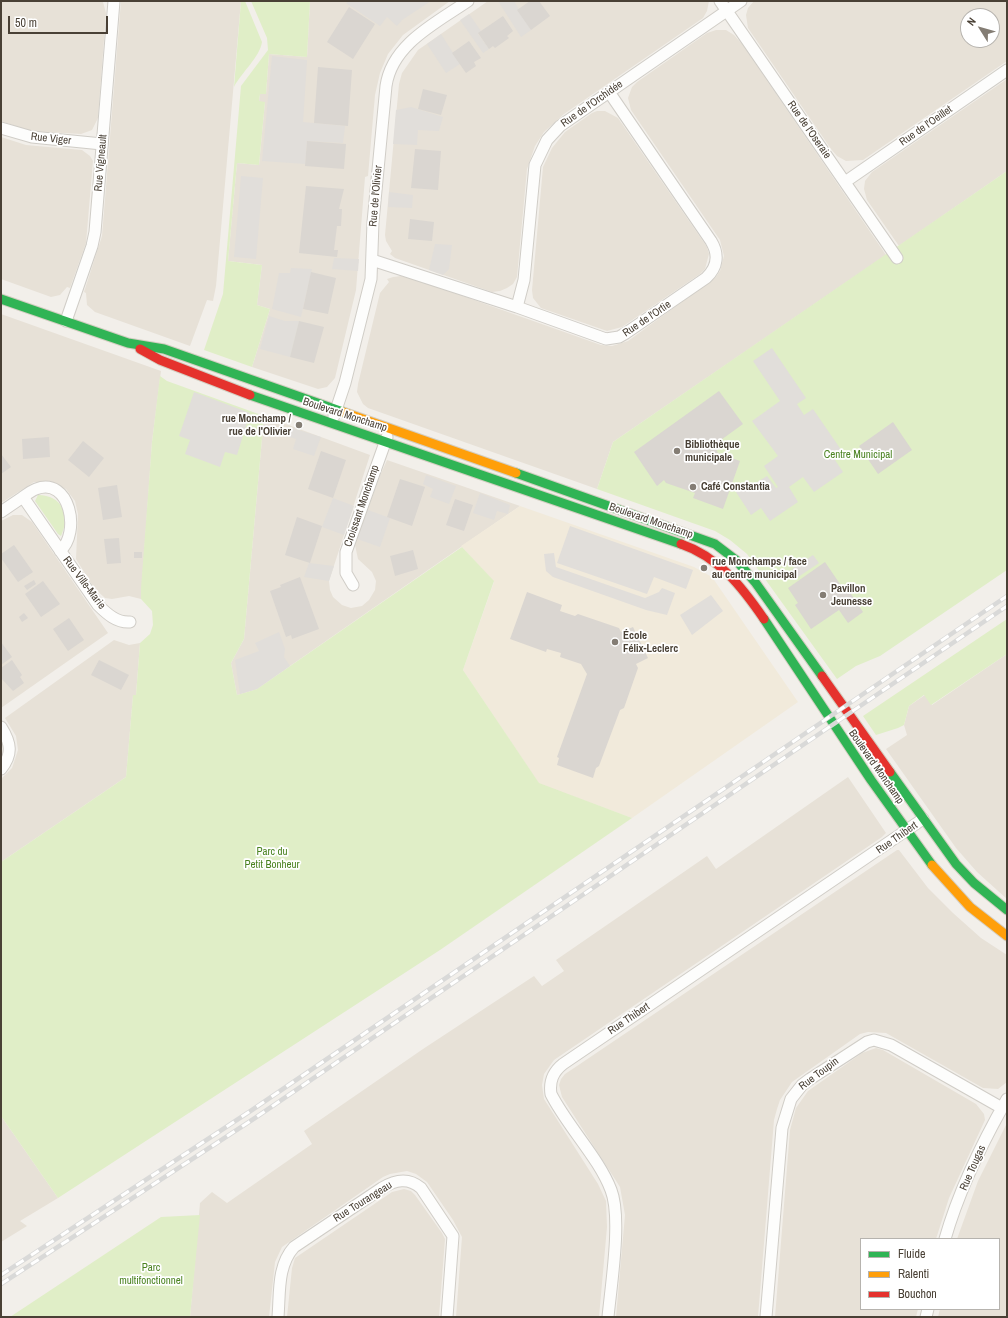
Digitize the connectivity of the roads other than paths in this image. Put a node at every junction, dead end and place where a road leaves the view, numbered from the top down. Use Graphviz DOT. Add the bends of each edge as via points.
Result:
graph roads {
  1 [pos="114,1"];
  2 [pos="468,1"];
  3 [pos="720,1"];
  4 [pos="741,1"];
  5 [pos="727,11"];
  6 [pos="1007,70"];
  7 [pos="609,92"];
  8 [pos="1,128"];
  9 [pos="102,144"];
  10 [pos="845,182"];
  11 [pos="897,258"];
  12 [pos="372,260"];
  13 [pos="1,299"];
  14 [pos="517,307"];
  15 [pos="66,321"];
  16 [pos="128,343"];
  17 [pos="336,410"];
  18 [pos="331,423"];
  19 [pos="390,428"];
  20 [pos="386,441"];
  21 [pos="23,497"];
  22 [pos="1,512"];
  23 [pos="60,551"];
  24 [pos="352,585"];
  25 [pos="130,622"];
  26 [pos="1,728"];
  27 [pos="1,769"];
  28 [pos="923,820"];
  29 [pos="906,832"];
  30 [pos="1007,910"];
  31 [pos="1007,936"];
  32 [pos="1005,1104"];
  33 [pos="945,1238"];
  34 [pos="278,1317"];
  35 [pos="447,1317"];
  36 [pos="608,1317"];
  37 [pos="766,1317"];
  1 -- 9 [label="street, Rue Vigneault"];
  2 -- 12 [label="street, Rue de l'Olivier" via="412,40 397,57 389,73 373,222"];
  3 -- 5 [label="street, Rue de l'Oseraie"];
  4 -- 5 [label="street, Rue de l'Orchidée"];
  5 -- 7 [label="street, Rue de l'Orchidée"];
  5 -- 10 [label="street, Rue de l'Oseraie"];
  6 -- 10 [label="street, Rue de l'Oeillet"];
  7 -- 14 [label="street, Rue de l'Orchidée" via="560,126 542,148 533,174 524,280"];
  7 -- 14 [label="street, Rue de l'Ortie" via="712,241 716,255 714,267 706,278 626,333 613,338 598,337"];
  8 -- 9 [label="street, Rue Viger" via="32,137"];
  9 -- 15 [label="street, Rue Vigneault" via="95,232"];
  10 -- 11 [label="street, Rue de l'Oseraie"];
  12 -- 14 [label="street, Rue de l'Ortie"];
  12 -- 17 [label="street, Rue de l'Olivier" via="367,295"];
  13 -- 15 [label="street, Boulevard Monchamp"];
  15 -- 16 [label="street, Boulevard Monchamp"];
  16 -- 17 [label="street, Boulevard Monchamp" via="164,349"];
  16 -- 18 [label="street, Boulevard Monchamp" via="160,360 240,392"];
  17 -- 18 [label="street, Rue de l'Olivier"];
  17 -- 19 [label="street, Boulevard Monchamp"];
  18 -- 20 [label="street, Boulevard Monchamp"];
  19 -- 20 [label="street, Croissant Monchamp"];
  19 -- 28 [label="street, Boulevard Monchamp" via="698,537 724,550 755,582"];
  20 -- 24 [label="street, Croissant Monchamp" via="346,552 346,573"];
  20 -- 29 [label="street, Boulevard Monchamp" via="693,548 722,565 735,578"];
  21 -- 22 [label="street, Rue Ville-Marie"];
  21 -- 23 [label="street, Rue Ville-Marie"];
  21 -- 23 [label="street, Rue Ville-Marie" via="40,488 56,490 63,496 68,504 70,523 67,543"];
  23 -- 25 [label="street, Rue Ville-Marie" via="101,608 118,620"];
  26 -- 27 [label="street" via="10,751 9,758"];
  28 -- 29 [label="street, Rue Thibert"];
  28 -- 30 [label="street, Boulevard Monchamp" via="964,873"];
  29 -- 31 [label="street, Boulevard Monchamp" via="952,890"];
  29 -- 36 [label="street, Rue Thibert" via="554,1073 551,1094 604,1176 615,1200 616,1220"];
  32 -- 33 [label="street, Rue Tougas" via="968,1178"];
  32 -- 37 [label="street, Rue Toupin" via="891,1045 874,1040 860,1045 802,1085 790,1099 782,1128"];
  34 -- 35 [label="street, Rue Tourangeau" via="282,1267 294,1247 382,1188 402,1180 421,1188 453,1236"];
}
